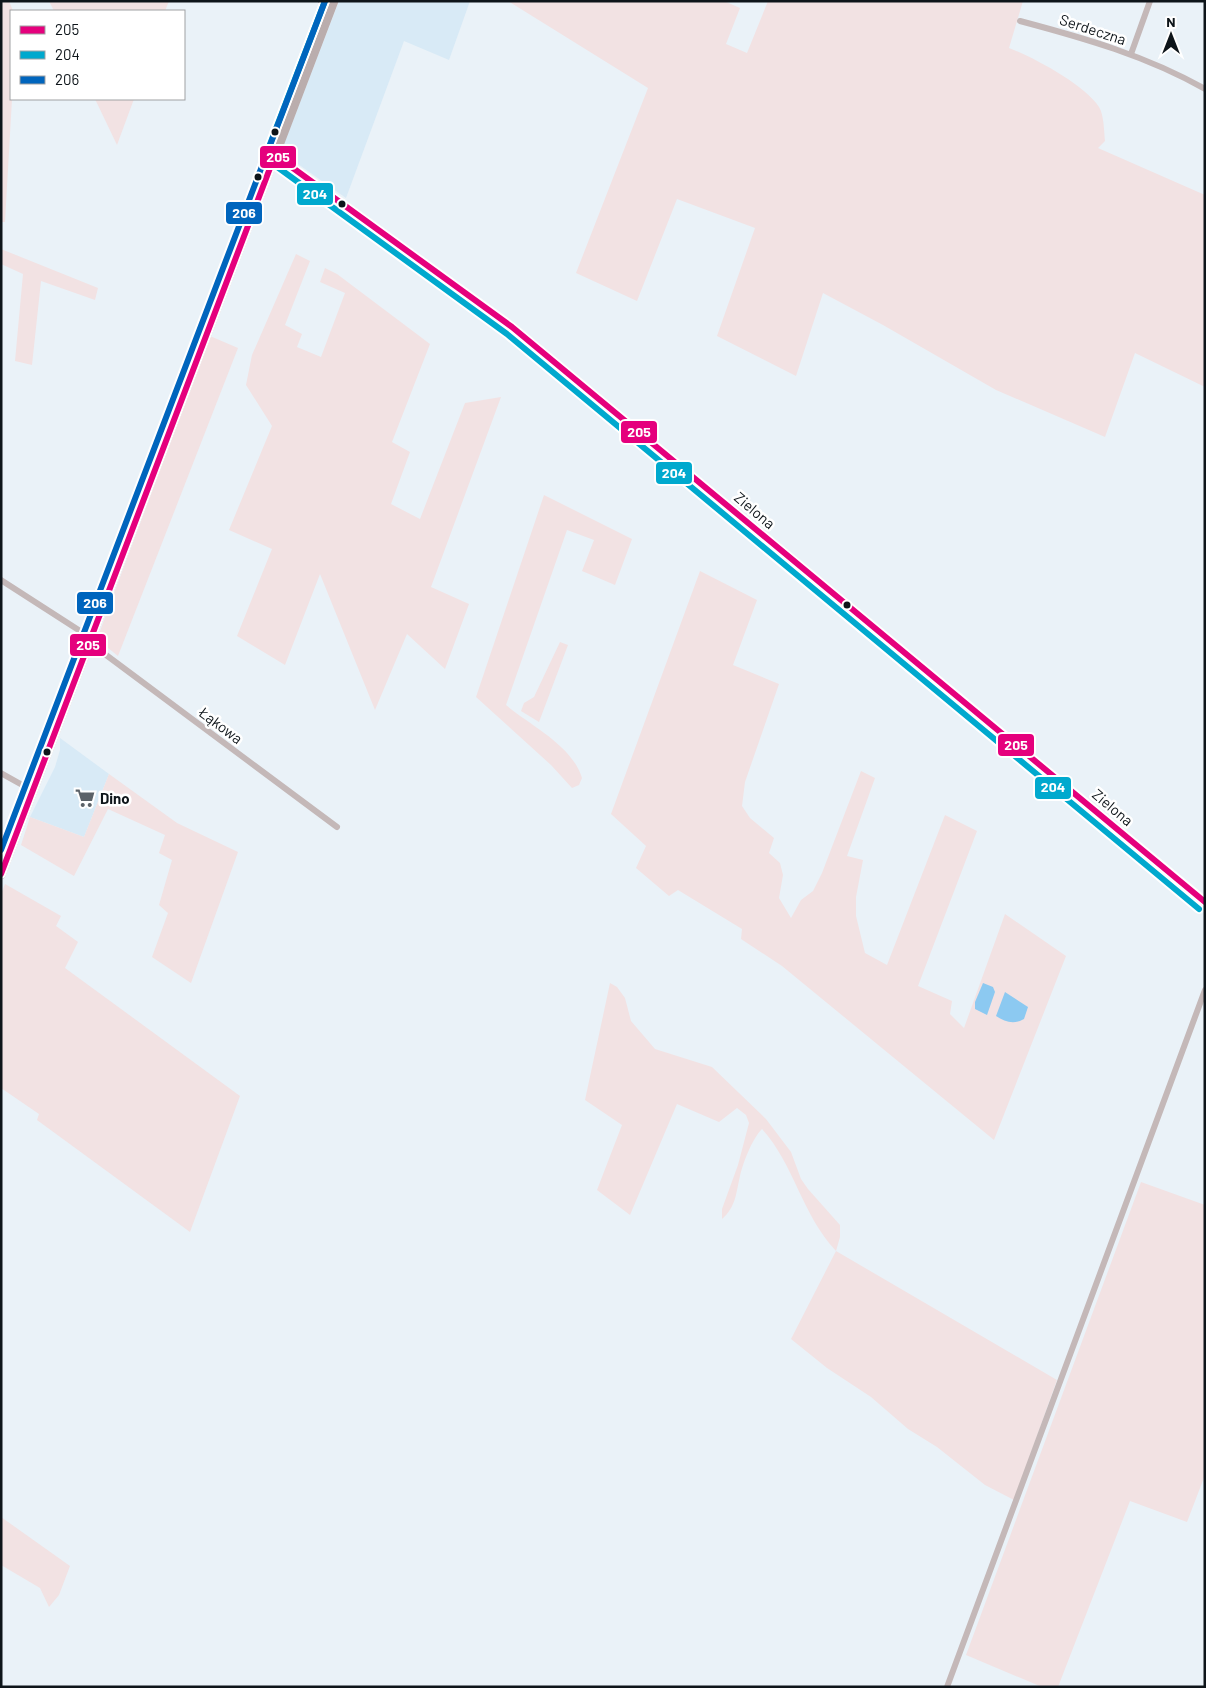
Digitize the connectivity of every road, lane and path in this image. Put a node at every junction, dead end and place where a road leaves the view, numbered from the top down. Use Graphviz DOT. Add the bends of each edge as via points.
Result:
graph roads {
  1 [pos="321,1"];
  2 [pos="1150,1"];
  3 [pos="333,4"];
  4 [pos="1020,20"];
  5 [pos="1131,54"];
  6 [pos="1205,89"];
  7 [pos="275,155"];
  8 [pos="1,580"];
  9 [pos="90,640"];
  10 [pos="1,773"];
  11 [pos="33,791"];
  12 [pos="337,827"];
  13 [pos="1,874"];
  14 [pos="1205,902"];
  15 [pos="1205,990"];
  16 [pos="947,1687"];
  1 -- 3 [label="street"];
  2 -- 5 [label="street"];
  3 -- 7 [label="street"];
  4 -- 5 [label="street, Serdeczna"];
  5 -- 6 [label="street, Serdeczna" via="1170,69"];
  7 -- 9 [label="street"];
  7 -- 14 [label="street, Zielona" via="512,327"];
  8 -- 9 [label="street, Łąkowa"];
  9 -- 11 [label="street"];
  9 -- 12 [label="street, Łąkowa"];
  10 -- 11 [label="street"];
  11 -- 13 [label="street"];
  15 -- 16 [label="street"];
}
